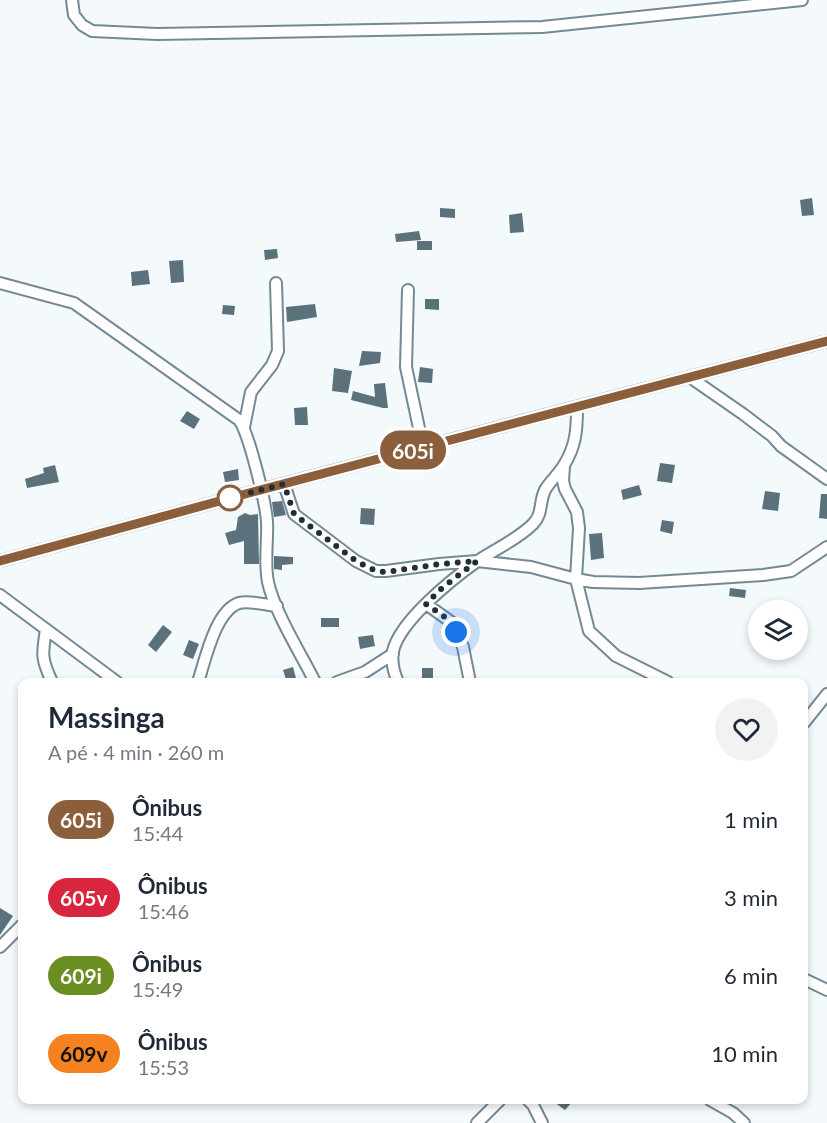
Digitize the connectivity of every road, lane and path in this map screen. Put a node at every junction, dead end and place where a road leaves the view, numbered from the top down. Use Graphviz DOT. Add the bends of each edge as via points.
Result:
graph roads {
  1 [pos="72,0"];
  2 [pos="802,0"];
  3 [pos="0,283"];
  4 [pos="276,283"];
  5 [pos="408,290"];
  6 [pos="827,341"];
  7 [pos="691,378"];
  8 [pos="577,408"];
  9 [pos="244,427"];
  10 [pos="423,447"];
  11 [pos="564,466"];
  12 [pos="827,479"];
  13 [pos="284,484"];
  14 [pos="260,490"];
  15 [pos="827,547"];
  16 [pos="0,561"];
  17 [pos="477,561"];
  18 [pos="576,579"];
  19 [pos="0,595"];
  20 [pos="426,604"];
  21 [pos="277,606"];
  22 [pos="46,629"];
  23 [pos="393,654"];
  24 [pos="50,678"];
  25 [pos="112,678"];
  26 [pos="199,678"];
  27 [pos="313,678"];
  28 [pos="348,678"];
  29 [pos="397,678"];
  30 [pos="469,678"];
  31 [pos="660,678"];
  32 [pos="827,694"];
  33 [pos="808,718"];
  34 [pos="18,929"];
  35 [pos="0,947"];
  36 [pos="808,981"];
  37 [pos="827,990"];
  38 [pos="496,1104"];
  39 [pos="532,1104"];
  40 [pos="717,1104"];
  41 [pos="477,1123"];
  42 [pos="542,1123"];
  43 [pos="744,1123"];
  1 -- 2 [label="street" via="74,15 92,31 157,34 542,27"];
  3 -- 9 [label="street" via="74,303 233,415"];
  4 -- 9 [label="street" via="278,351 251,392"];
  5 -- 10 [label="street" via="406,368"];
  6 -- 7 [label="street"];
  7 -- 8 [label="street"];
  7 -- 12 [label="street"];
  8 -- 10 [label="street"];
  8 -- 11 [label="street" via="577,437"];
  9 -- 14 [label="street"];
  10 -- 13 [label="street"];
  11 -- 17 [label="street" via="544,491 535,522"];
  11 -- 18 [label="street" via="563,481 575,505 579,528"];
  13 -- 14 [label="street"];
  13 -- 17 [label="street" via="294,514 356,561 376,571"];
  14 -- 16 [label="street"];
  14 -- 21 [label="street" via="267,518 267,579"];
  15 -- 18 [label="street" via="791,571 764,575 639,583"];
  17 -- 18 [label="street" via="531,567"];
  17 -- 20 [label="street"];
  18 -- 31 [label="street" via="589,631 616,656"];
  19 -- 22 [label="street"];
  20 -- 23 [label="street" via="403,630"];
  20 -- 30 [label="street" via="454,624"];
  21 -- 26 [label="street" via="236,604 215,630"];
  21 -- 27 [label="street"];
  22 -- 24 [label="street" via="42,654"];
  22 -- 25 [label="street"];
  23 -- 28 [label="street"];
  23 -- 29 [label="street"];
  32 -- 33 [label="street"];
  34 -- 35 [label="street"];
  36 -- 37 [label="street"];
  38 -- 41 [label="street"];
  39 -- 42 [label="street"];
  40 -- 43 [label="street"];
}
